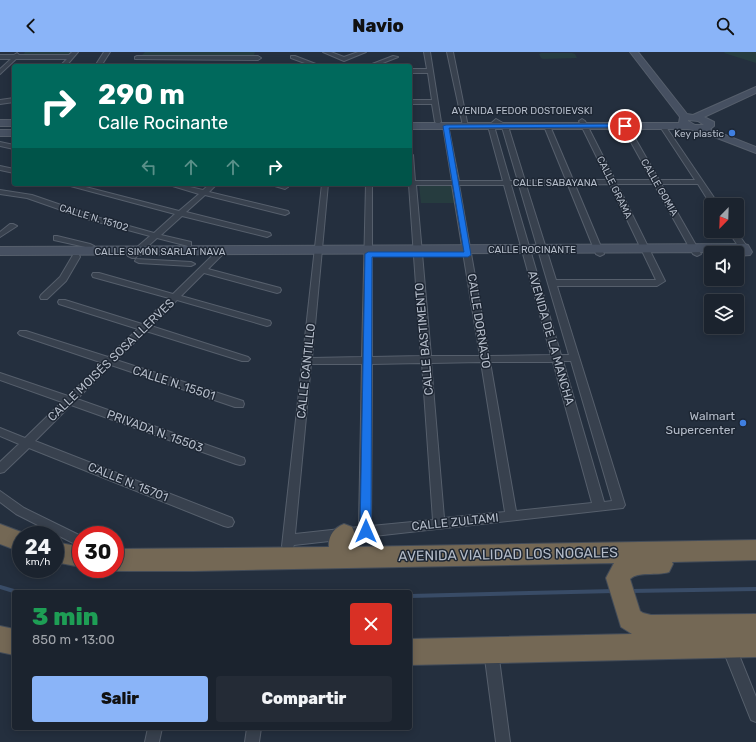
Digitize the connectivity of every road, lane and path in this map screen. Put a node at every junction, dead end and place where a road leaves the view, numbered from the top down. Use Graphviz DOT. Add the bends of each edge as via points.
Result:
graph roads {
  1 [pos="19,52"];
  2 [pos="75,52"];
  3 [pos="107,52"];
  4 [pos="140,52"];
  5 [pos="326,52"];
  6 [pos="364,52"];
  7 [pos="426,52"];
  8 [pos="450,52"];
  9 [pos="634,52"];
  10 [pos="642,52"];
  11 [pos="259,55"];
  12 [pos="0,57"];
  13 [pos="14,57"];
  14 [pos="70,57"];
  15 [pos="294,57"];
  16 [pos="395,57"];
  17 [pos="344,59"];
  18 [pos="65,64"];
  19 [pos="99,64"];
  20 [pos="313,64"];
  21 [pos="344,64"];
  22 [pos="376,64"];
  23 [pos="12,69"];
  24 [pos="1,70"];
  25 [pos="412,71"];
  26 [pos="430,71"];
  27 [pos="756,90"];
  28 [pos="12,100"];
  29 [pos="756,100"];
  30 [pos="0,102"];
  31 [pos="412,102"];
  32 [pos="435,102"];
  33 [pos="736,109"];
  34 [pos="688,120"];
  35 [pos="412,122"];
  36 [pos="0,123"];
  37 [pos="12,123"];
  38 [pos="584,123"];
  39 [pos="442,124"];
  40 [pos="465,124"];
  41 [pos="493,124"];
  42 [pos="708,124"];
  43 [pos="662,125"];
  44 [pos="412,126"];
  45 [pos="505,126"];
  46 [pos="547,126"];
  47 [pos="625,126"];
  48 [pos="0,128"];
  49 [pos="12,128"];
  50 [pos="0,133"];
  51 [pos="12,133"];
  52 [pos="0,144"];
  53 [pos="756,146"];
  54 [pos="12,147"];
  55 [pos="756,150"];
  56 [pos="0,168"];
  57 [pos="12,171"];
  58 [pos="507,182"];
  59 [pos="522,182"];
  60 [pos="570,182"];
  61 [pos="613,182"];
  62 [pos="657,182"];
  63 [pos="700,182"];
  64 [pos="412,183"];
  65 [pos="456,183"];
  66 [pos="74,186"];
  67 [pos="178,186"];
  68 [pos="212,186"];
  69 [pos="280,186"];
  70 [pos="325,186"];
  71 [pos="369,186"];
  72 [pos="411,186"];
  73 [pos="285,187"];
  74 [pos="0,192"];
  75 [pos="204,192"];
  76 [pos="710,198"];
  77 [pos="181,213"];
  78 [pos="285,213"];
  79 [pos="13,226"];
  80 [pos="0,235"];
  81 [pos="156,235"];
  82 [pos="267,235"];
  83 [pos="57,238"];
  84 [pos="737,238"];
  85 [pos="67,241"];
  86 [pos="188,244"];
  87 [pos="90,246"];
  88 [pos="745,250"];
  89 [pos="0,251"];
  90 [pos="57,251"];
  91 [pos="647,251"];
  92 [pos="696,251"];
  93 [pos="319,252"];
  94 [pos="368,252"];
  95 [pos="418,252"];
  96 [pos="467,252"];
  97 [pos="527,252"];
  98 [pos="542,252"];
  99 [pos="599,252"];
  100 [pos="704,252"];
  101 [pos="219,253"];
  102 [pos="136,256"];
  103 [pos="0,257"];
  104 [pos="76,257"];
  105 [pos="154,259"];
  106 [pos="191,264"];
  107 [pos="203,270"];
  108 [pos="96,275"];
  109 [pos="552,283"];
  110 [pos="278,290"];
  111 [pos="44,297"];
  112 [pos="175,297"];
  113 [pos="62,302"];
  114 [pos="267,323"];
  115 [pos="144,327"];
  116 [pos="23,333"];
  117 [pos="557,358"];
  118 [pos="576,358"];
  119 [pos="245,359"];
  120 [pos="485,359"];
  121 [pos="426,360"];
  122 [pos="110,361"];
  123 [pos="307,361"];
  124 [pos="367,361"];
  125 [pos="0,376"];
  126 [pos="70,400"];
  127 [pos="239,404"];
  128 [pos="0,432"];
  129 [pos="27,442"];
  130 [pos="240,461"];
  131 [pos="0,468"];
  132 [pos="0,496"];
  133 [pos="620,503"];
  134 [pos="599,506"];
  135 [pos="511,516"];
  136 [pos="228,522"];
  137 [pos="439,524"];
  138 [pos="355,533"];
  139 [pos="0,534"];
  140 [pos="72,537"];
  141 [pos="12,539"];
  142 [pos="288,549"];
  143 [pos="756,550"];
  144 [pos="343,557"];
  145 [pos="124,559"];
  146 [pos="756,560"];
  147 [pos="756,626"];
  148 [pos="0,639"];
  149 [pos="12,642"];
  150 [pos="756,644"];
  151 [pos="728,645"];
  152 [pos="491,651"];
  153 [pos="412,652"];
  154 [pos="756,715"];
  155 [pos="155,730"];
  156 [pos="254,730"];
  157 [pos="152,742"];
  158 [pos="252,742"];
  159 [pos="503,742"];
  1 -- 13 [label="street"];
  2 -- 14 [label="street"];
  3 -- 19 [label="street"];
  4 -- 11 [label="street" via="135,60"];
  5 -- 17 [label="street"];
  6 -- 17 [label="street"];
  7 -- 26 [label="street, CALLE DORNAJO"];
  8 -- 40 [label="street"];
  9 -- 34 [label="street"];
  10 -- 34 [label="street"];
  12 -- 13 [label="street"];
  13 -- 14 [label="street"];
  13 -- 24 [label="street"];
  14 -- 18 [label="street"];
  15 -- 20 [label="street"];
  16 -- 22 [label="street"];
  17 -- 21 [label="street"];
  23 -- 24 [label="street"];
  25 -- 26 [label="street"];
  26 -- 32 [label="street, CALLE DORNAJO"];
  27 -- 34 [label="street"];
  28 -- 30 [label="street"];
  29 -- 33 [label="street"];
  31 -- 32 [label="street"];
  32 -- 39 [label="street, CALLE DORNAJO"];
  34 -- 38 [label="street, AVENIDA FEDOR DOSTOIEVSKI"];
  34 -- 42 [label="street"];
  34 -- 43 [label="street, AVENIDA FEDOR DOSTOIEVSKI"];
  35 -- 39 [label="street, AVENIDA FEDOR DOSTOIEVSKI"];
  36 -- 37 [label="street"];
  38 -- 41 [label="street, AVENIDA FEDOR DOSTOIEVSKI"];
  38 -- 46 [label="street, AVENIDA FEDOR DOSTOIEVSKI"];
  38 -- 47 [label="street, AVENIDA FEDOR DOSTOIEVSKI"];
  38 -- 61 [label="street, CALLE GRAMA"];
  39 -- 40 [label="street, AVENIDA FEDOR DOSTOIEVSKI"];
  39 -- 44 [label="street, AVENIDA FEDOR DOSTOIEVSKI"];
  39 -- 65 [label="street, CALLE DORNAJO"];
  40 -- 41 [label="street, AVENIDA FEDOR DOSTOIEVSKI"];
  41 -- 45 [label="street, AVENIDA FEDOR DOSTOIEVSKI"];
  41 -- 58 [label="street, AVENIDA DE LA MANCHA"];
  42 -- 53 [label="street"];
  42 -- 55 [label="street"];
  43 -- 47 [label="street, AVENIDA FEDOR DOSTOIEVSKI"];
  43 -- 63 [label="street"];
  45 -- 46 [label="street, AVENIDA FEDOR DOSTOIEVSKI"];
  45 -- 59 [label="street, AVENIDA DE LA MANCHA"];
  46 -- 60 [label="street"];
  47 -- 62 [label="street, CALLE GOMIA"];
  48 -- 49 [label="street"];
  50 -- 51 [label="street"];
  52 -- 54 [label="street"];
  56 -- 57 [label="street"];
  58 -- 59 [label="street, CALLE SABAYANA"];
  58 -- 65 [label="street, CALLE SABAYANA"];
  58 -- 97 [label="street, AVENIDA DE LA MANCHA"];
  59 -- 60 [label="street, CALLE SABAYANA"];
  59 -- 98 [label="street, AVENIDA DE LA MANCHA"];
  60 -- 61 [label="street, CALLE SABAYANA"];
  60 -- 99 [label="street"];
  61 -- 62 [label="street, CALLE SABAYANA"];
  61 -- 91 [label="street, CALLE GRAMA"];
  62 -- 63 [label="street, CALLE SABAYANA"];
  62 -- 92 [label="street, CALLE GOMIA"];
  63 -- 76 [label="street"];
  64 -- 65 [label="street, CALLE SABAYANA"];
  65 -- 96 [label="street, CALLE DORNAJO"];
  66 -- 77 [label="street"];
  67 -- 75 [label="street"];
  68 -- 75 [label="street"];
  69 -- 73 [label="street"];
  70 -- 93 [label="street, CALLE CANTILLO"];
  71 -- 94 [label="street"];
  72 -- 95 [label="street, CALLE BASTIMENTO"];
  74 -- 81 [label="street, CALLE N. 15102" via="31,197"];
  75 -- 77 [label="street"];
  75 -- 78 [label="street"];
  77 -- 81 [label="street"];
  77 -- 82 [label="street"];
  79 -- 80 [label="street"];
  81 -- 86 [label="street, CALLE N. 15102"];
  81 -- 102 [label="street"];
  83 -- 85 [label="street"];
  84 -- 88 [label="street"];
  85 -- 87 [label="street"];
  85 -- 90 [label="street"];
  88 -- 92 [label="street, CALLE ROCINANTE"];
  89 -- 90 [label="street, CALLE SIMÓN SARLAT NAVA"];
  90 -- 102 [label="street, CALLE SIMÓN SARLAT NAVA"];
  91 -- 92 [label="street, CALLE ROCINANTE"];
  91 -- 99 [label="street, CALLE ROCINANTE"];
  91 -- 109 [label="street, CALLE GRAMA" via="661,279 659,282"];
  92 -- 100 [label="street, CALLE ROCINANTE"];
  93 -- 94 [label="street, CALLE ROCINANTE"];
  93 -- 101 [label="street, CALLE SIMÓN SARLAT NAVA"];
  93 -- 123 [label="street, CALLE CANTILLO"];
  94 -- 95 [label="street, CALLE ROCINANTE"];
  94 -- 124 [label="street"];
  95 -- 96 [label="street, CALLE ROCINANTE"];
  95 -- 121 [label="street, CALLE BASTIMENTO"];
  96 -- 97 [label="street, CALLE ROCINANTE"];
  96 -- 120 [label="street, CALLE DORNAJO"];
  97 -- 98 [label="street, CALLE ROCINANTE"];
  97 -- 117 [label="street, AVENIDA DE LA MANCHA"];
  98 -- 99 [label="street, CALLE ROCINANTE"];
  98 -- 109 [label="street, AVENIDA DE LA MANCHA"];
  101 -- 102 [label="street, CALLE SIMÓN SARLAT NAVA"];
  101 -- 105 [label="street, CALLE SIMÓN SARLAT NAVA"];
  101 -- 107 [label="street, CALLE MOISÉS SOSA LLERVES"];
  102 -- 104 [label="street, CALLE SIMÓN SARLAT NAVA"];
  102 -- 105 [label="street, CALLE SIMÓN SARLAT NAVA"];
  103 -- 104 [label="street, CALLE SIMÓN SARLAT NAVA"];
  104 -- 111 [label="street" via="59,285"];
  105 -- 106 [label="street"];
  107 -- 110 [label="street"];
  107 -- 112 [label="street, CALLE MOISÉS SOSA LLERVES"];
  108 -- 112 [label="street"];
  109 -- 118 [label="street, AVENIDA DE LA MANCHA"];
  112 -- 114 [label="street"];
  112 -- 115 [label="street, CALLE MOISÉS SOSA LLERVES"];
  113 -- 115 [label="street"];
  115 -- 119 [label="street"];
  115 -- 122 [label="street, CALLE MOISÉS SOSA LLERVES"];
  116 -- 122 [label="street, CALLE N. 15501"];
  117 -- 118 [label="street"];
  117 -- 120 [label="street"];
  117 -- 134 [label="street, AVENIDA DE LA MANCHA"];
  118 -- 133 [label="street, AVENIDA DE LA MANCHA"];
  120 -- 121 [label="street"];
  120 -- 135 [label="street, CALLE DORNAJO"];
  121 -- 124 [label="street"];
  121 -- 137 [label="street, CALLE BASTIMENTO"];
  122 -- 126 [label="street, CALLE MOISÉS SOSA LLERVES"];
  122 -- 127 [label="street, CALLE N. 15501"];
  123 -- 124 [label="street"];
  123 -- 142 [label="street, CALLE CANTILLO"];
  124 -- 138 [label="street"];
  125 -- 126 [label="street, PRIVADA N. 15503"];
  126 -- 129 [label="street, CALLE MOISÉS SOSA LLERVES"];
  126 -- 130 [label="street, PRIVADA N. 15503"];
  128 -- 129 [label="street, CALLE N. 15701"];
  129 -- 131 [label="street, CALLE MOISÉS SOSA LLERVES"];
  129 -- 136 [label="street, CALLE N. 15701"];
  132 -- 140 [label="street" via="20,510"];
  133 -- 134 [label="street, CALLE ZULTAMI"];
  134 -- 135 [label="street, CALLE ZULTAMI"];
  135 -- 137 [label="street, CALLE ZULTAMI"];
  137 -- 138 [label="street, CALLE ZULTAMI"];
  138 -- 142 [label="street, CALLE ZULTAMI"];
  138 -- 144 [label="highway" via="342,537 339,546"];
  139 -- 141 [label="highway"];
  142 -- 144 [label="highway, AVENIDA VIALIDAD LOS NOGALES"];
  142 -- 145 [label="highway, AVENIDA VIALIDAD LOS NOGALES"];
  143 -- 144 [label="highway, AVENIDA VIALIDAD LOS NOGALES"];
  146 -- 147 [label="highway" via="635,565 627,567 618,578 630,618 641,626"];
  148 -- 149 [label="highway"];
  150 -- 151 [label="highway"];
  151 -- 152 [label="highway"];
  151 -- 154 [label="street"];
  152 -- 153 [label="highway"];
  152 -- 159 [label="street"];
  155 -- 157 [label="street"];
  156 -- 158 [label="street"];
}
